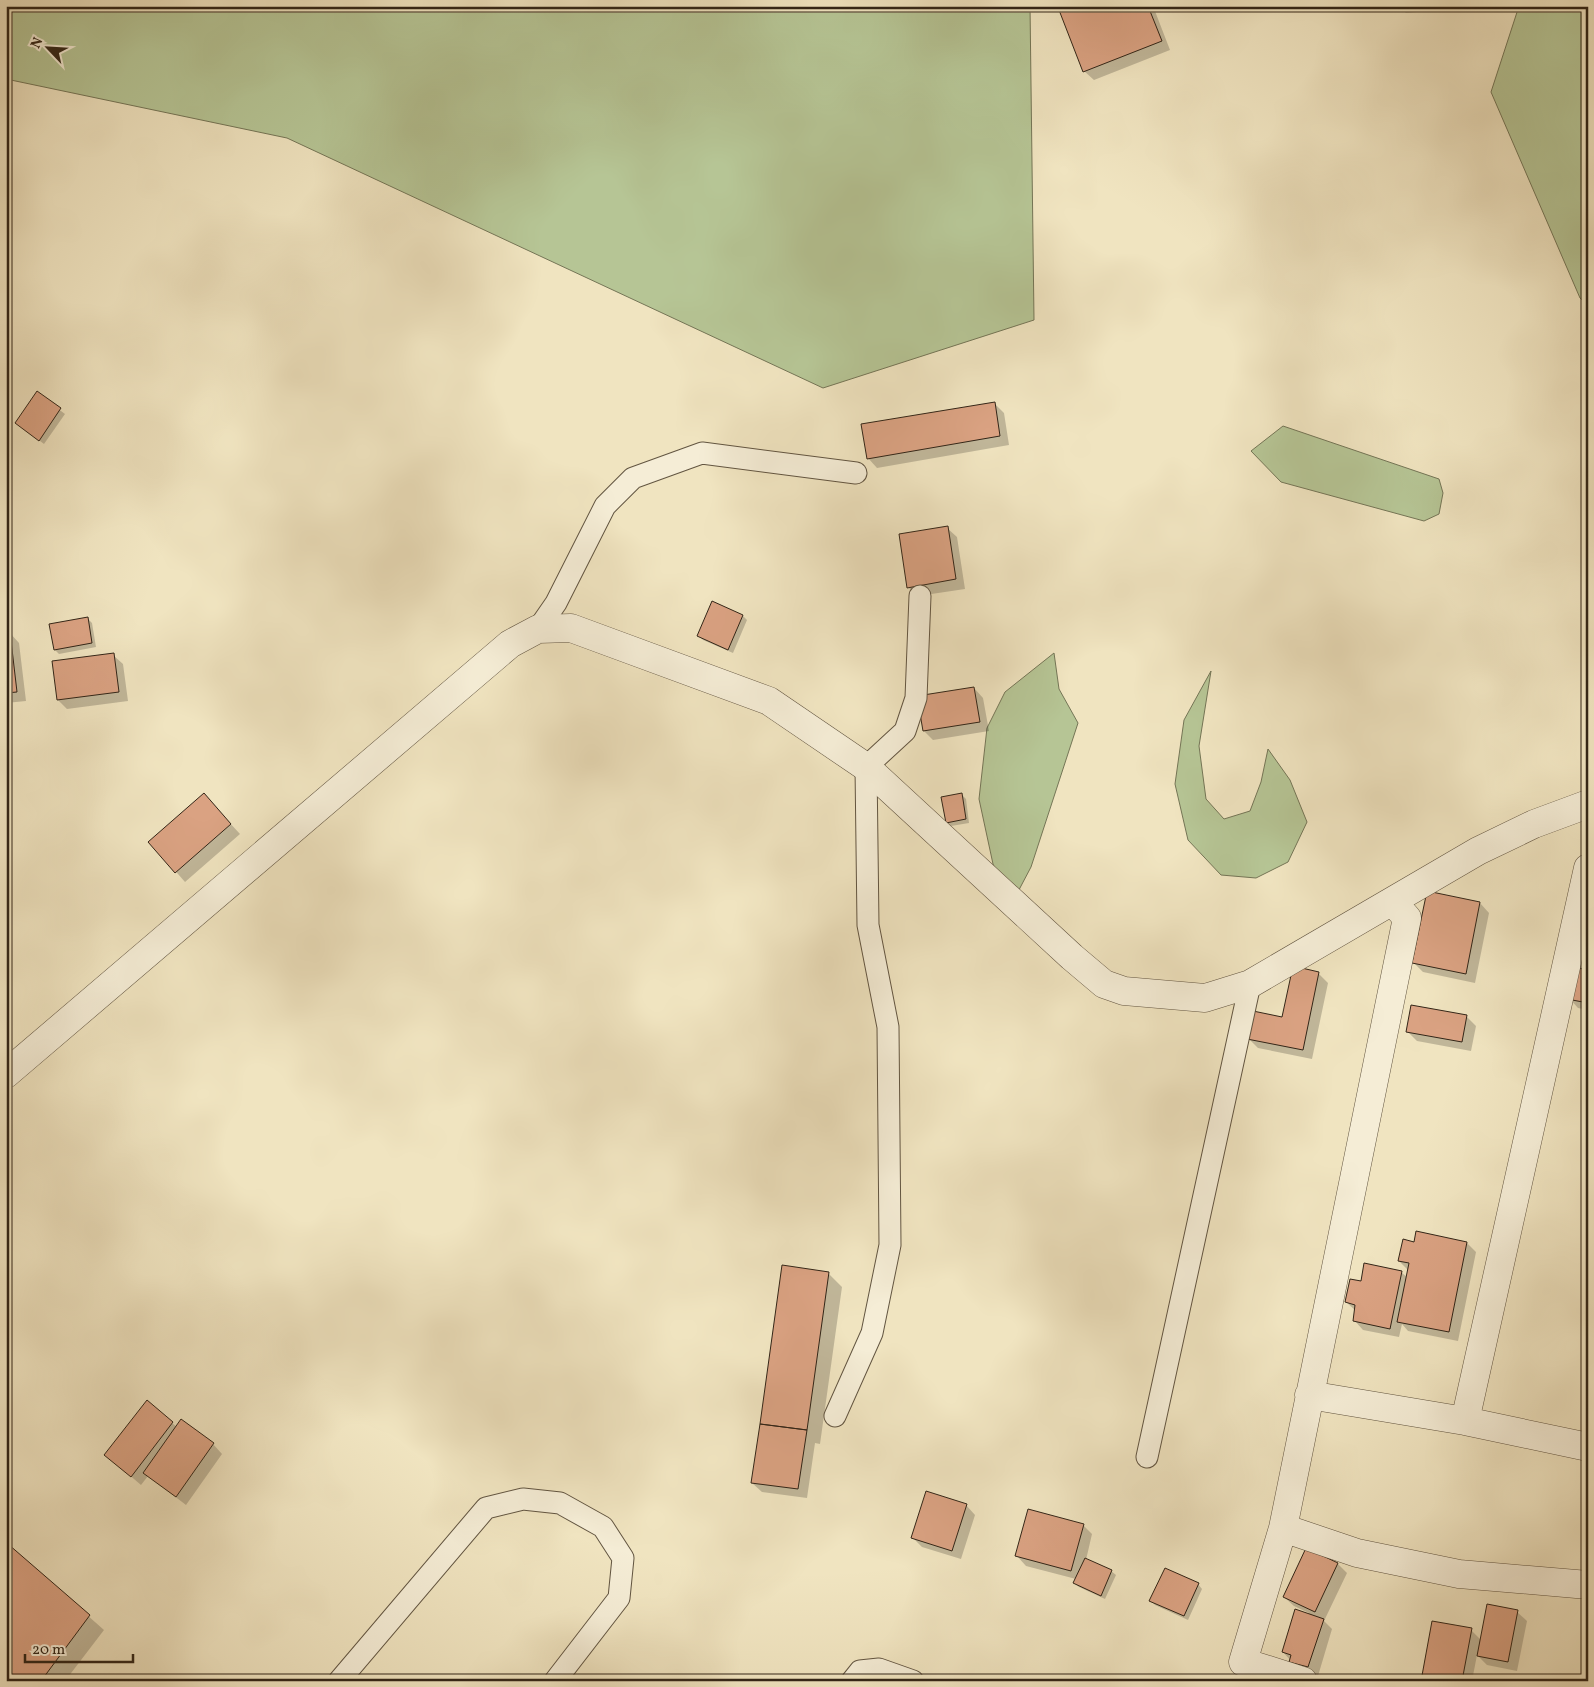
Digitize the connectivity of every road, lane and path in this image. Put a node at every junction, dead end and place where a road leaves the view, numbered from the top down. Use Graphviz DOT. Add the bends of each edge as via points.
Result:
graph roads {
  1 [pos="856,473"];
  2 [pos="920,596"];
  3 [pos="538,629"];
  4 [pos="866,767"];
  5 [pos="1588,804"];
  6 [pos="1588,868"];
  7 [pos="1393,902"];
  8 [pos="1250,984"];
  9 [pos="6,1074"];
  10 [pos="1309,1395"];
  11 [pos="835,1416"];
  12 [pos="1465,1422"];
  13 [pos="1588,1447"];
  14 [pos="1147,1457"];
  15 [pos="1283,1528"];
  16 [pos="1588,1585"];
  17 [pos="339,1681"];
  18 [pos="555,1681"];
  19 [pos="852,1681"];
  20 [pos="913,1681"];
  21 [pos="1303,1681"];
  1 -- 3 [label="lane" via="702,453 633,478 605,506 556,603"];
  2 -- 4 [label="lane" via="916,698 905,731"];
  3 -- 4 [label="street" via="571,628 769,701"];
  3 -- 9 [label="street" via="510,644"];
  4 -- 8 [label="street" via="1104,984 1151,995 1205,998"];
  4 -- 11 [label="lane" via="868,925 888,1027 890,1245 872,1333"];
  5 -- 7 [label="street" via="1534,824 1478,851"];
  6 -- 12 [label="street"];
  7 -- 8 [label="street"];
  7 -- 10 [label="street" via="1407,918"];
  8 -- 14 [label="lane"];
  10 -- 12 [label="street"];
  10 -- 15 [label="street"];
  12 -- 13 [label="street"];
  15 -- 16 [label="street" via="1357,1553 1459,1574"];
  15 -- 21 [label="street" via="1243,1662"];
  17 -- 18 [label="lane" via="486,1508 523,1499 560,1503 603,1527 623,1558 619,1598"];
  19 -- 20 [label="lane" via="860,1671 879,1668"];
}
